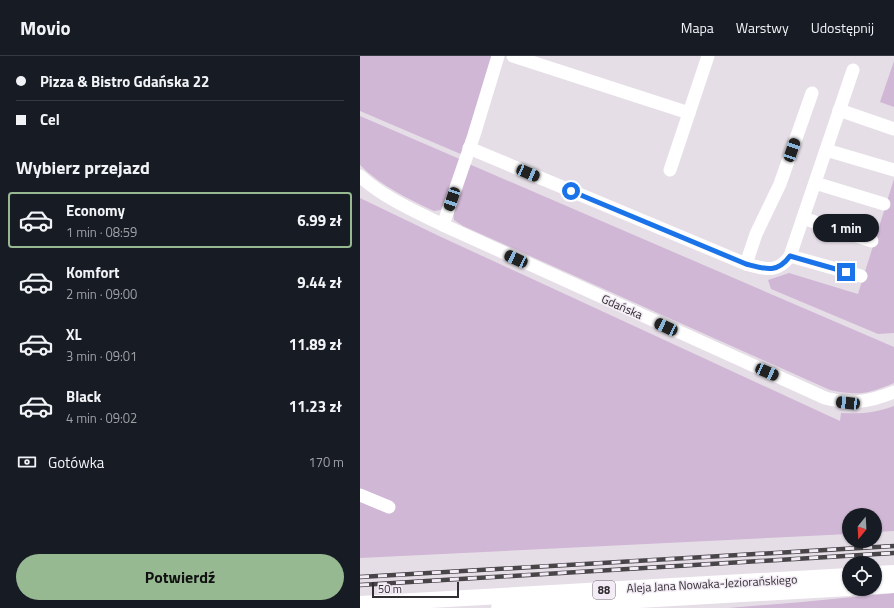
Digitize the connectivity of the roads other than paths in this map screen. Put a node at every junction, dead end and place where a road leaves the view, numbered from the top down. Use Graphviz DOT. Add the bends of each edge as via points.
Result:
graph roads {
  1 [pos="498,56"];
  2 [pos="513,56"];
  3 [pos="708,56"];
  4 [pos="853,70"];
  5 [pos="812,93"];
  6 [pos="839,110"];
  7 [pos="689,113"];
  8 [pos="894,129"];
  9 [pos="469,148"];
  10 [pos="826,150"];
  11 [pos="670,170"];
  12 [pos="894,170"];
  13 [pos="360,176"];
  14 [pos="815,183"];
  15 [pos="884,204"];
  16 [pos="803,218"];
  17 [pos="443,225"];
  18 [pos="872,241"];
  19 [pos="790,256"];
  20 [pos="746,264"];
  21 [pos="861,276"];
  22 [pos="894,392"];
  23 [pos="360,495"];
  24 [pos="389,507"];
  25 [pos="894,573"];
  26 [pos="882,574"];
  27 [pos="842,576"];
  28 [pos="894,585"];
  29 [pos="882,586"];
  30 [pos="842,588"];
  31 [pos="360,604"];
  32 [pos="499,608"];
  1 -- 9 [label="street"];
  2 -- 7 [label="street"];
  3 -- 7 [label="street"];
  4 -- 6 [label="street"];
  5 -- 20 [label="street" via="780,184 756,234"];
  6 -- 8 [label="street"];
  6 -- 10 [label="street"];
  7 -- 11 [label="street"];
  9 -- 17 [label="street"];
  9 -- 20 [label="street"];
  10 -- 12 [label="street"];
  10 -- 14 [label="street"];
  13 -- 17 [label="street, Gdańska" via="374,188"];
  14 -- 15 [label="street"];
  14 -- 16 [label="street"];
  16 -- 18 [label="street"];
  16 -- 19 [label="street"];
  17 -- 22 [label="street, Gdańska" via="825,398 837,402 860,402"];
  19 -- 20 [label="street" via="784,264 774,269"];
  19 -- 21 [label="street"];
  23 -- 24 [label="street"];
  25 -- 26 [label="main road"];
  27 -- 31 [label="main road, Aleja Jana Nowaka-Jeziorańskiego / 88"];
  28 -- 29 [label="main road"];
  30 -- 32 [label="main road, Aleja Jana Nowaka-Jeziorańskiego / 88"];
}
